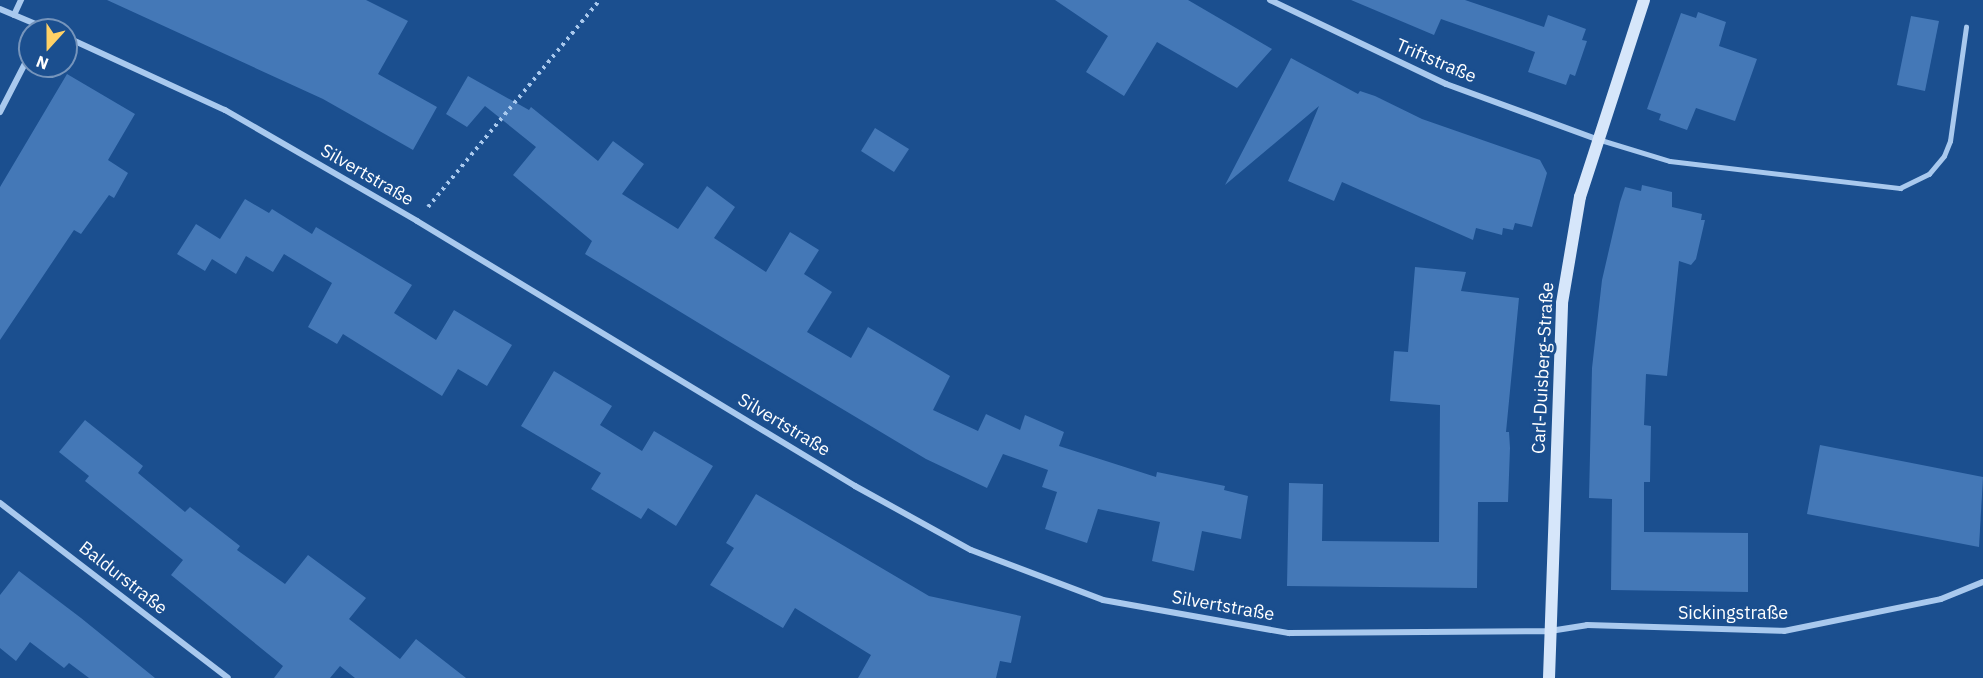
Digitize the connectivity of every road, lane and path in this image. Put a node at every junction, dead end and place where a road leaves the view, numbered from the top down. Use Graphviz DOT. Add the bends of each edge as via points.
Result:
graph roads {
  1 [pos="21,0"];
  2 [pos="600,0"];
  3 [pos="1270,0"];
  4 [pos="1644,0"];
  5 [pos="0,9"];
  6 [pos="14,15"];
  7 [pos="20,18"];
  8 [pos="1966,27"];
  9 [pos="78,43"];
  10 [pos="18,77"];
  11 [pos="0,112"];
  12 [pos="1596,139"];
  13 [pos="417,221"];
  14 [pos="0,503"];
  15 [pos="1983,582"];
  16 [pos="1550,631"];
  17 [pos="228,678"];
  18 [pos="1549,678"];
  1 -- 6 [label="street"];
  2 -- 13 [label="path"];
  3 -- 12 [label="street, Triftstraße" via="1446,84"];
  4 -- 12 [label="main road, Carl-Duisberg-Straße"];
  5 -- 6 [label="street"];
  6 -- 7 [label="street"];
  8 -- 12 [label="lane" via="1950,141 1944,156 1929,174 1899,188 1670,160"];
  9 -- 13 [label="street, Silvertstraße" via="225,110"];
  10 -- 11 [label="street"];
  12 -- 16 [label="main road, Carl-Duisberg-Straße" via="1580,197 1562,303"];
  13 -- 16 [label="street, Silvertstraße" via="864,491 971,550 1103,600 1289,633"];
  14 -- 17 [label="street, Baldurstraße"];
  15 -- 16 [label="street, Sickingstraße" via="1941,600 1784,631 1587,625"];
  16 -- 18 [label="main road, Carl-Duisberg-Straße"];
}
